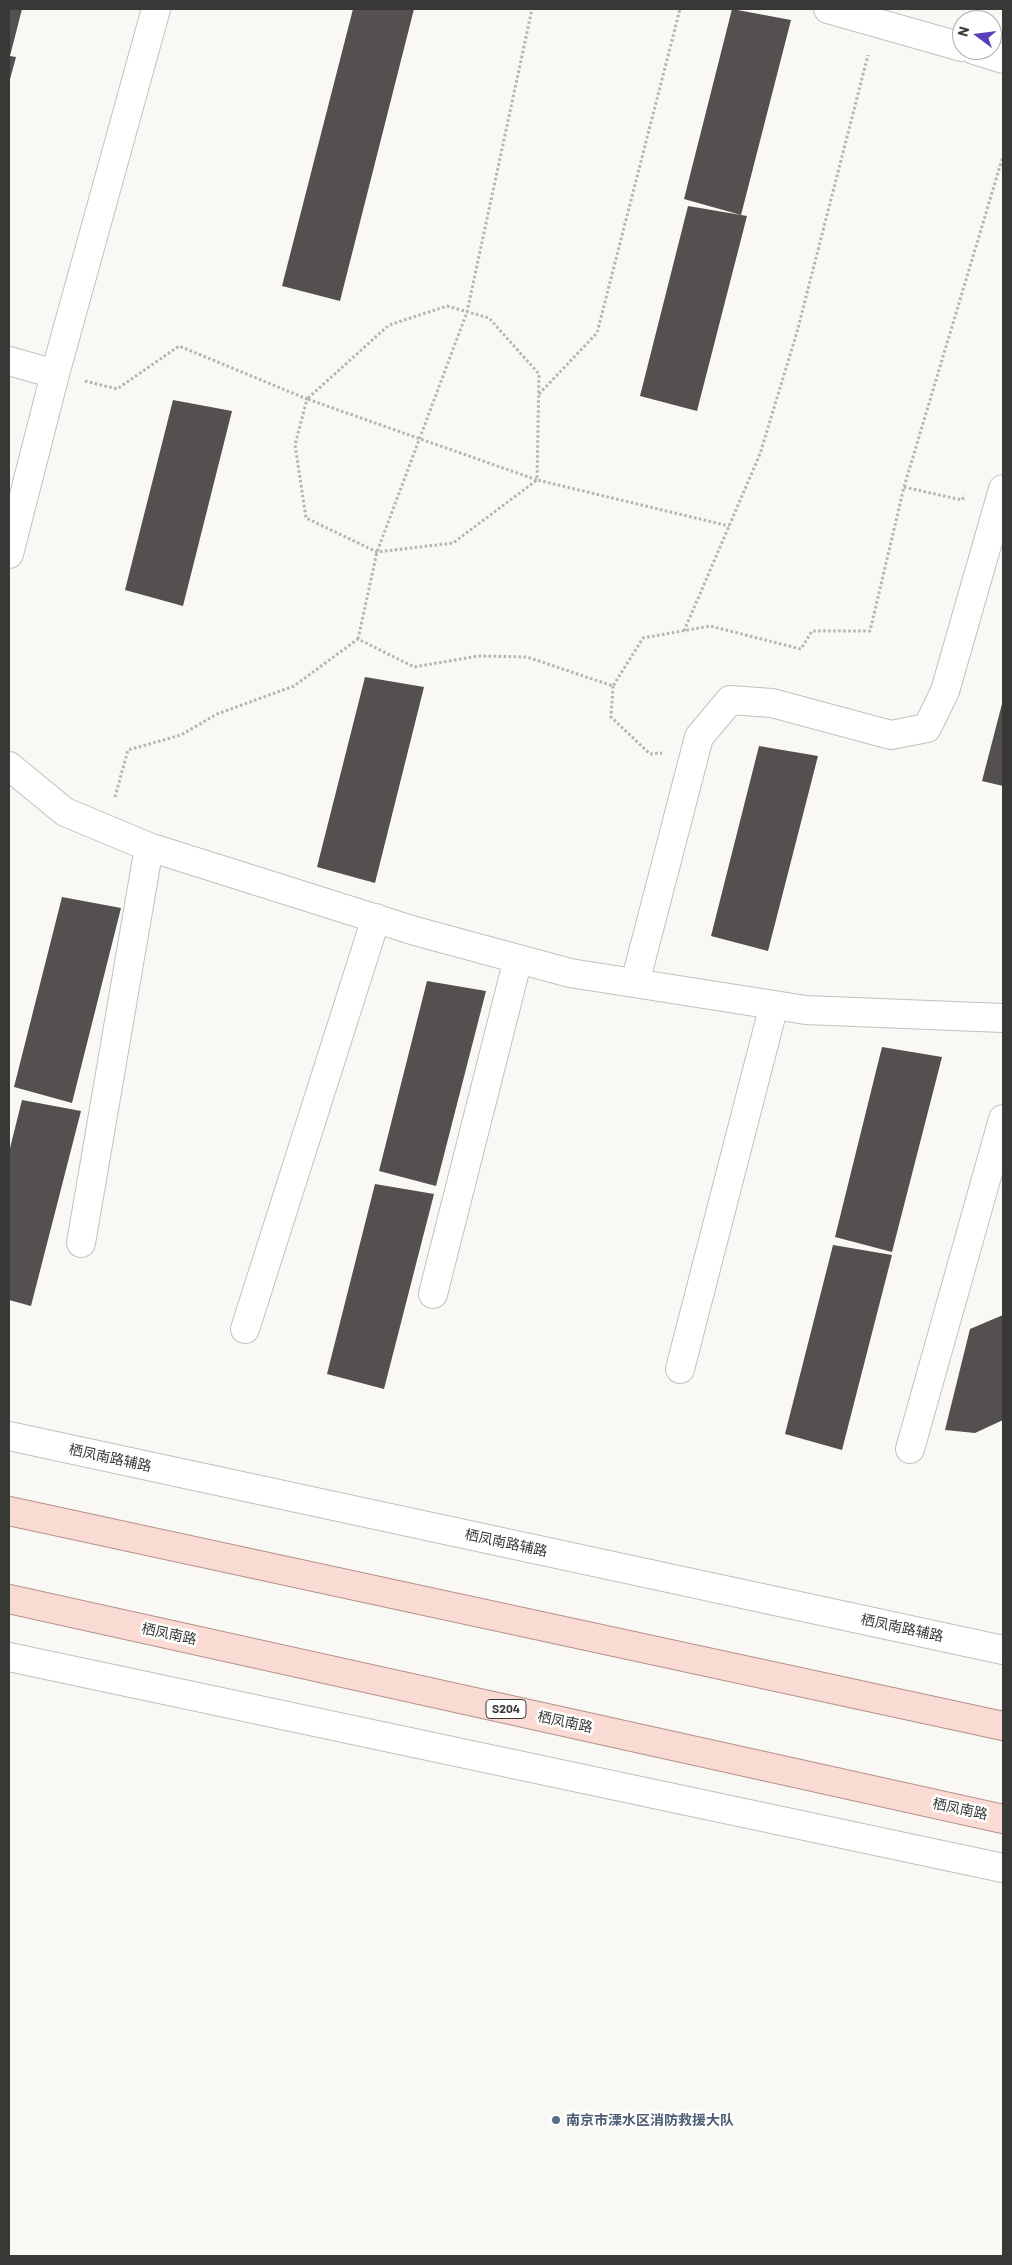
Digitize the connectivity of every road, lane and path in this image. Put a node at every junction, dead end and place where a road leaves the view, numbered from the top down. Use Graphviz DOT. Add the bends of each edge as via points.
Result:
graph roads {
  1 [pos="156,9"];
  2 [pos="532,9"];
  3 [pos="680,9"];
  4 [pos="828,9"];
  5 [pos="876,22"];
  6 [pos="952,44"];
  7 [pos="1003,156"];
  8 [pos="467,312"];
  9 [pos="9,361"];
  10 [pos="55,374"];
  11 [pos="539,395"];
  12 [pos="307,399"];
  13 [pos="418,438"];
  14 [pos="537,480"];
  15 [pos="904,487"];
  16 [pos="1003,489"];
  17 [pos="968,492"];
  18 [pos="729,526"];
  19 [pos="377,552"];
  20 [pos="9,554"];
  21 [pos="683,631"];
  22 [pos="358,639"];
  23 [pos="613,686"];
  24 [pos="696,751"];
  25 [pos="9,766"];
  26 [pos="106,829"];
  27 [pos="149,847"];
  28 [pos="376,918"];
  29 [pos="518,959"];
  30 [pos="635,983"];
  31 [pos="774,1005"];
  32 [pos="1003,1018"];
  33 [pos="1003,1119"];
  34 [pos="81,1243"];
  35 [pos="433,1294"];
  36 [pos="245,1329"];
  37 [pos="680,1369"];
  38 [pos="9,1436"];
  39 [pos="910,1450"];
  40 [pos="9,1511"];
  41 [pos="9,1599"];
  42 [pos="1003,1650"];
  43 [pos="9,1657"];
  44 [pos="1003,1726"];
  45 [pos="1003,1819"];
  46 [pos="1003,1868"];
  1 -- 10 [label="street"];
  2 -- 8 [label="path"];
  3 -- 11 [label="path" via="597,334"];
  4 -- 5 [label="street"];
  5 -- 6 [label="street"];
  5 -- 18 [label="path" via="794,341 760,454"];
  7 -- 15 [label="path"];
  8 -- 11 [label="path" via="489,318 539,374"];
  8 -- 12 [label="path" via="447,306 388,325"];
  8 -- 13 [label="path"];
  9 -- 10 [label="street"];
  10 -- 12 [label="path" via="117,389 179,346"];
  10 -- 20 [label="street"];
  11 -- 14 [label="path"];
  12 -- 13 [label="path"];
  12 -- 19 [label="path" via="295,445 306,518"];
  13 -- 14 [label="path"];
  13 -- 19 [label="path"];
  14 -- 18 [label="path"];
  14 -- 19 [label="path" via="454,543"];
  15 -- 17 [label="path" via="962,500"];
  15 -- 21 [label="path" via="870,631 812,631 801,649 710,626"];
  16 -- 24 [label="street" via="945,691 927,728 891,735 772,703 730,700 699,737"];
  18 -- 21 [label="path"];
  19 -- 22 [label="path"];
  21 -- 23 [label="path" via="643,638"];
  22 -- 23 [label="path" via="414,667 478,656 527,657"];
  22 -- 26 [label="path" via="294,686 217,714 181,735 128,750"];
  23 -- 24 [label="path" via="611,718 650,754"];
  24 -- 30 [label="street"];
  25 -- 26 [label="street" via="65,812"];
  26 -- 27 [label="street"];
  27 -- 28 [label="street"];
  27 -- 34 [label="street"];
  28 -- 29 [label="street"];
  28 -- 36 [label="street"];
  29 -- 30 [label="street"];
  29 -- 35 [label="street"];
  30 -- 31 [label="street"];
  31 -- 32 [label="street" via="806,1010"];
  31 -- 37 [label="street"];
  33 -- 39 [label="street"];
  38 -- 42 [label="street, 栖凤南路辅路"];
  40 -- 44 [label="main road"];
  41 -- 45 [label="main road, 栖凤南路 / S204"];
  43 -- 46 [label="street"];
}
